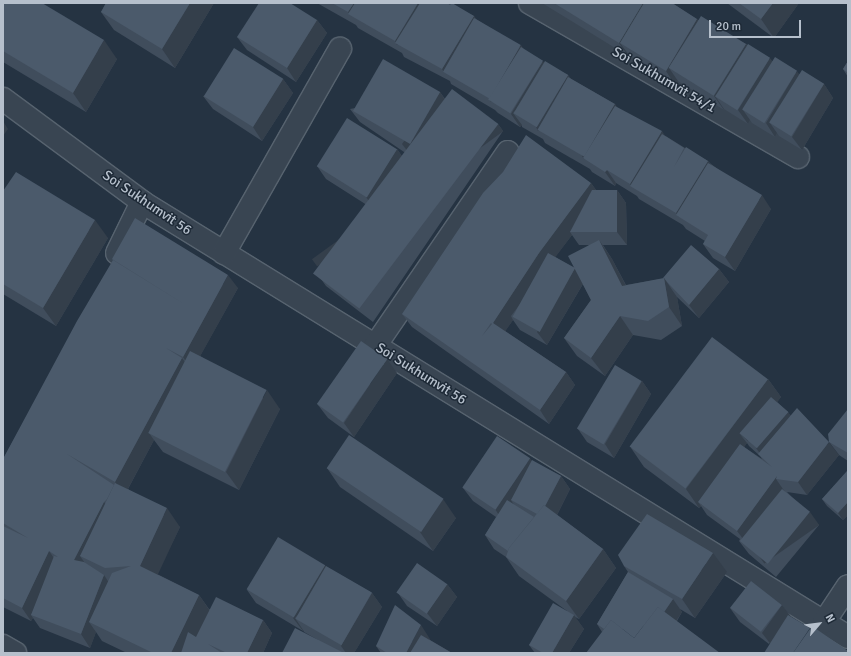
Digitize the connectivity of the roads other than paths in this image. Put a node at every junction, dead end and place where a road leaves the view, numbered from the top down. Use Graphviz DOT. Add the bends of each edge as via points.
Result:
graph roads {
  1 [pos="530,3"];
  2 [pos="340,49"];
  3 [pos="3,99"];
  4 [pos="508,152"];
  5 [pos="798,156"];
  6 [pos="142,202"];
  7 [pos="224,253"];
  8 [pos="106,274"];
  9 [pos="375,346"];
  10 [pos="848,586"];
  11 [pos="824,622"];
  12 [pos="848,637"];
  13 [pos="3,646"];
  14 [pos="15,653"];
  1 -- 5 [label="street, Soi Sukhumvit 54/1"];
  2 -- 7 [label="street"];
  3 -- 6 [label="street, Soi Sukhumvit 56"];
  4 -- 9 [label="street"];
  6 -- 7 [label="street, Soi Sukhumvit 56"];
  6 -- 8 [label="street"];
  7 -- 9 [label="street, Soi Sukhumvit 56"];
  9 -- 11 [label="street, Soi Sukhumvit 56"];
  10 -- 11 [label="street"];
  11 -- 12 [label="street, Soi Sukhumvit 56"];
  13 -- 14 [label="street"];
}
